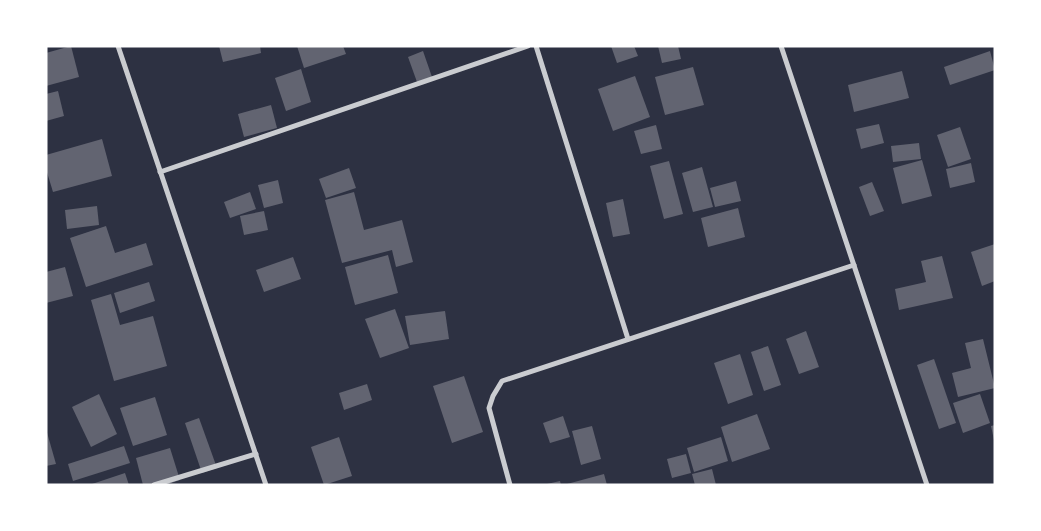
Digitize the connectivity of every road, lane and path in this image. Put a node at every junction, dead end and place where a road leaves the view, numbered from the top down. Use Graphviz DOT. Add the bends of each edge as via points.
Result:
graph roads {
  1 [pos="118,46"];
  2 [pos="528,46"];
  3 [pos="536,46"];
  4 [pos="781,46"];
  5 [pos="160,172"];
  6 [pos="854,265"];
  7 [pos="628,339"];
  8 [pos="256,454"];
  9 [pos="154,485"];
  10 [pos="266,485"];
  11 [pos="510,485"];
  12 [pos="927,485"];
  1 -- 5 [label="street"];
  2 -- 5 [label="street"];
  3 -- 7 [label="street"];
  4 -- 6 [label="street"];
  5 -- 8 [label="street"];
  6 -- 7 [label="street"];
  6 -- 12 [label="street"];
  7 -- 11 [label="street" via="502,381 489,408"];
  8 -- 9 [label="street"];
  8 -- 10 [label="street"];
}
